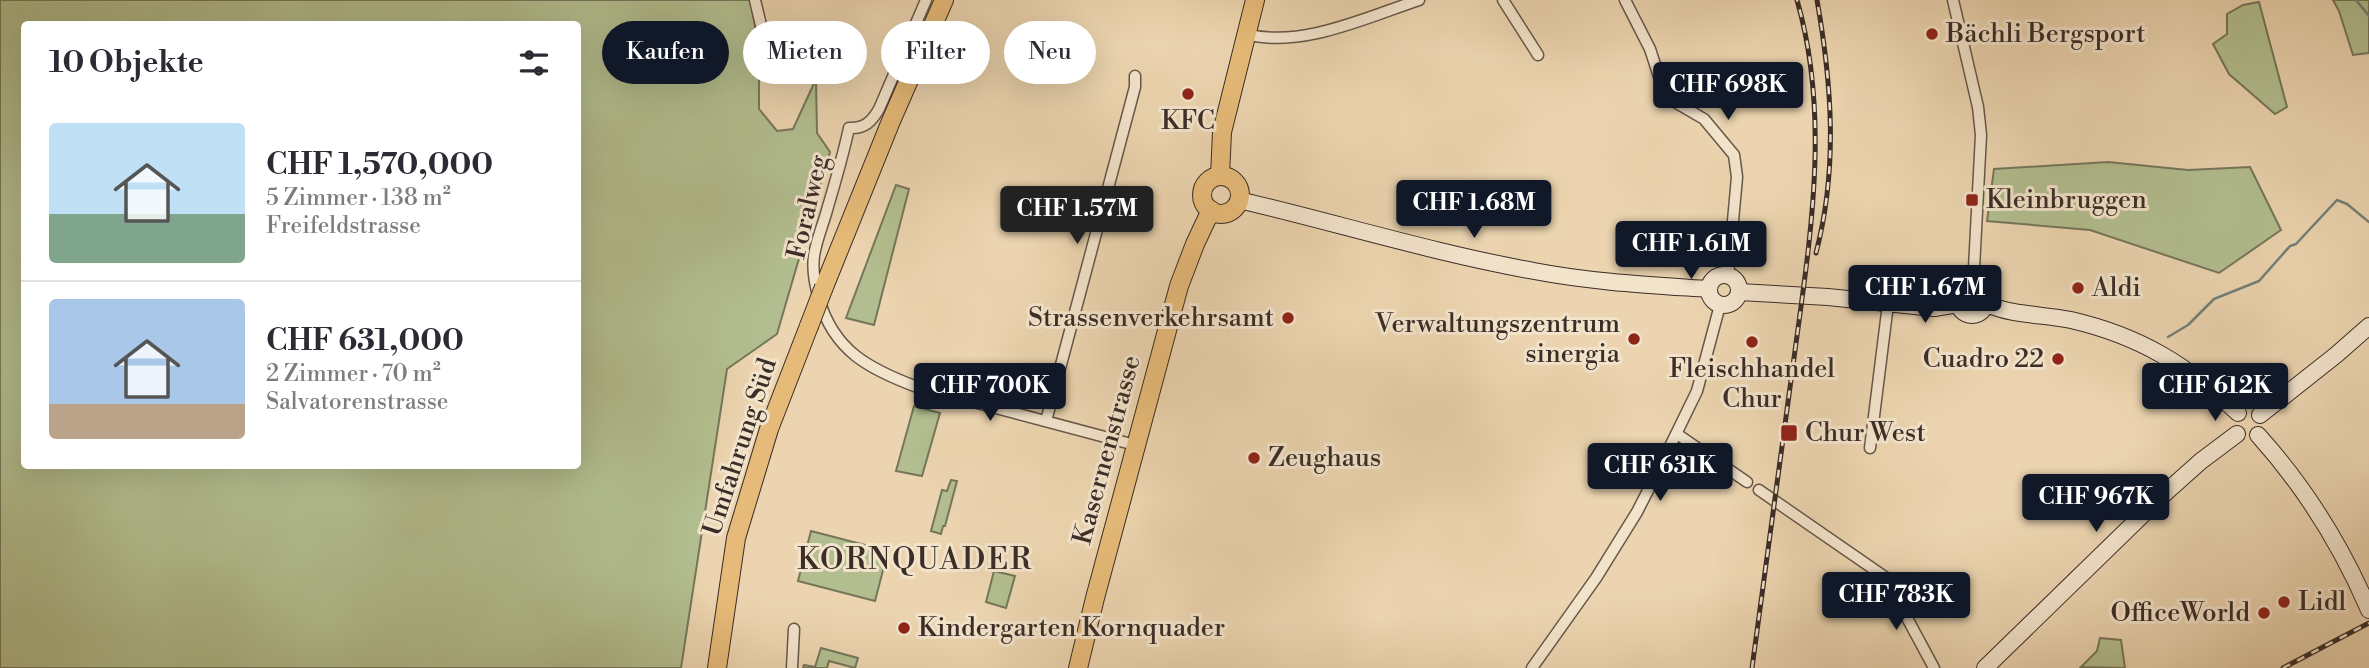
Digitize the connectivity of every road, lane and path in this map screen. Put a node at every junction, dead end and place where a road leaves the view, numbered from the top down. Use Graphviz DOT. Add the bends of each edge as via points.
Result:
graph roads {
  1 [pos="755,0"];
  2 [pos="926,0"];
  3 [pos="944,0"];
  4 [pos="1255,0"];
  5 [pos="1419,0"];
  6 [pos="1503,0"];
  7 [pos="1625,0"];
  8 [pos="1953,0"];
  9 [pos="760,21"];
  10 [pos="1246,34"];
  11 [pos="1538,55"];
  12 [pos="1135,76"];
  13 [pos="1220,176"];
  14 [pos="1239,200"];
  15 [pos="1211,210"];
  16 [pos="1728,276"];
  17 [pos="1973,287"];
  18 [pos="1708,289"];
  19 [pos="1739,292"];
  20 [pos="1888,304"];
  21 [pos="1958,304"];
  22 [pos="1987,304"];
  23 [pos="1720,305"];
  24 [pos="2369,326"];
  25 [pos="2238,413"];
  26 [pos="2260,415"];
  27 [pos="1046,421"];
  28 [pos="1678,434"];
  29 [pos="2237,434"];
  30 [pos="2258,435"];
  31 [pos="1135,446"];
  32 [pos="1870,448"];
  33 [pos="1747,482"];
  34 [pos="1759,490"];
  35 [pos="2369,610"];
  36 [pos="794,629"];
  37 [pos="717,668"];
  38 [pos="792,668"];
  39 [pos="1078,668"];
  40 [pos="1532,668"];
  41 [pos="1934,668"];
  42 [pos="1985,668"];
  1 -- 9 [label="street"];
  2 -- 27 [label="street, Foralweg" via="879,109 868,124 849,128 814,257 815,284 833,332 860,360 917,387"];
  3 -- 37 [label="main road, Umfahrung Süd, bridge" via="891,121 766,440 736,538"];
  4 -- 10 [label="main road"];
  5 -- 10 [label="street" via="1299,37"];
  6 -- 11 [label="street"];
  7 -- 16 [label="street" via="1666,94 1704,119 1734,155 1737,177"];
  8 -- 17 [label="street" via="1981,135"];
  10 -- 13 [label="main road" via="1222,132"];
  12 -- 27 [label="street"];
  13 -- 14 [label="main road" via="1234,181"];
  13 -- 15 [label="main road" via="1208,181 1202,193"];
  14 -- 15 [label="main road" via="1222,214"];
  14 -- 18 [label="main road" via="1524,270"];
  15 -- 31 [label="main road, Kasernenstrasse" via="1179,286"];
  16 -- 18 [label="main road" via="1717,276"];
  16 -- 19 [label="main road"];
  17 -- 21 [label="main road" via="1962,292"];
  17 -- 22 [label="main road" via="1984,292"];
  18 -- 23 [label="main road" via="1711,299"];
  19 -- 20 [label="main road"];
  19 -- 23 [label="main road" via="1732,303"];
  20 -- 21 [label="main road" via="1934,308"];
  20 -- 32 [label="street"];
  21 -- 22 [label="main road" via="1970,316 1982,312"];
  22 -- 25 [label="main road" via="2005,312 2072,321 2131,338 2188,370"];
  23 -- 28 [label="street" via="1702,379"];
  24 -- 26 [label="main road"];
  25 -- 26 [label="main road" via="2247,409"];
  25 -- 29 [label="main road" via="2233,424"];
  26 -- 30 [label="main road" via="2263,423"];
  27 -- 31 [label="street, Foralweg"];
  28 -- 33 [label="street"];
  28 -- 40 [label="street" via="1617,546"];
  29 -- 30 [label="main road" via="2250,439"];
  29 -- 42 [label="main road" via="2164,494"];
  30 -- 35 [label="main road" via="2320,517"];
  31 -- 39 [label="main road, Kasernenstrasse"];
  34 -- 41 [label="street" via="1885,577"];
  36 -- 38 [label="street"];
}
